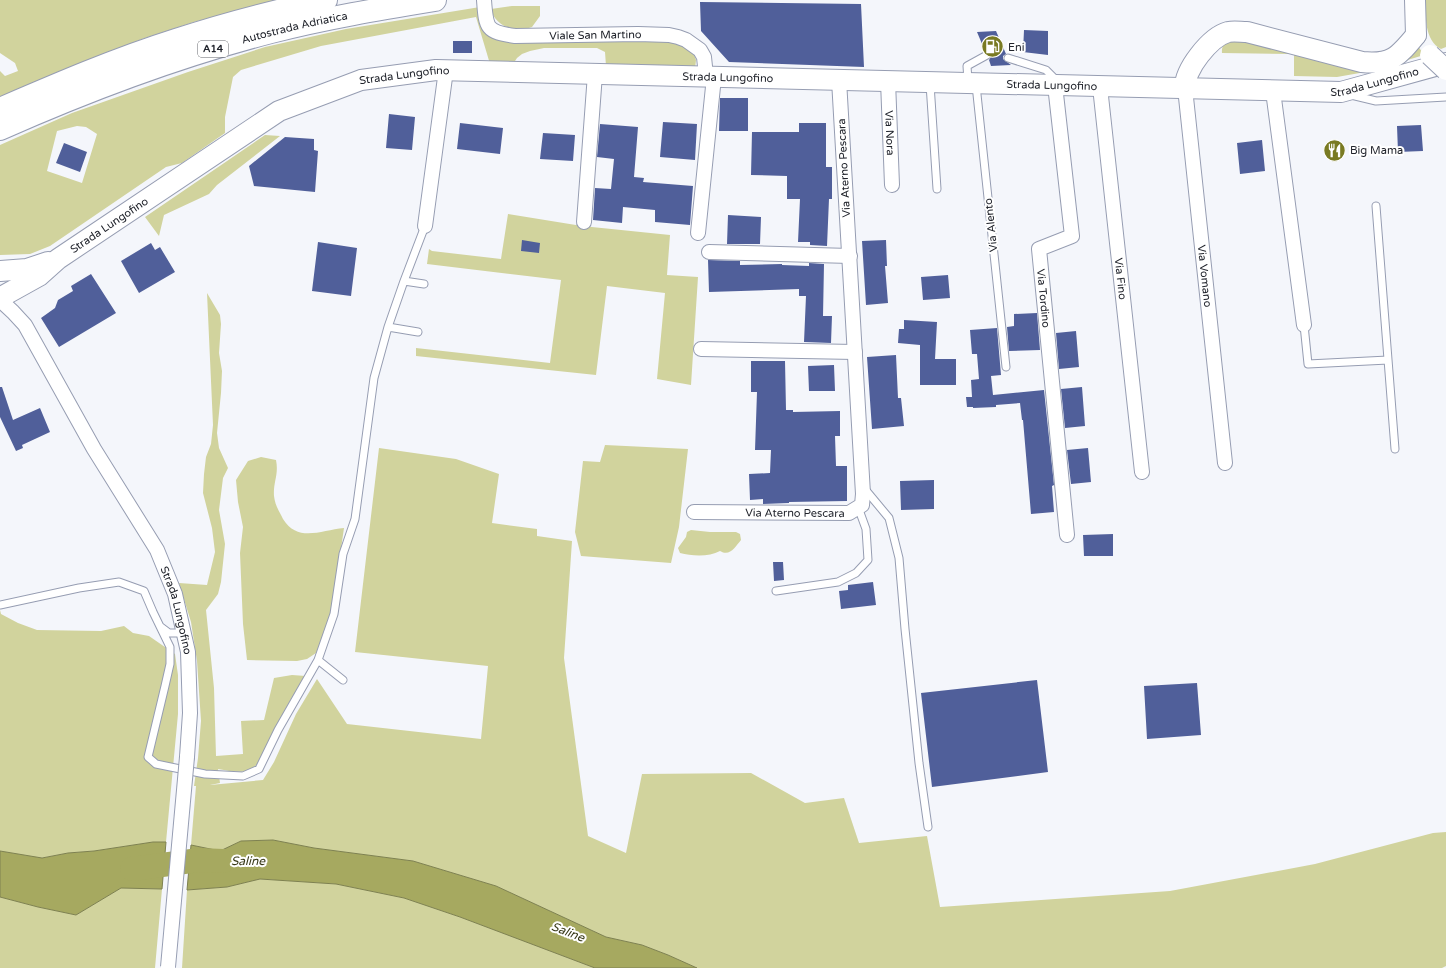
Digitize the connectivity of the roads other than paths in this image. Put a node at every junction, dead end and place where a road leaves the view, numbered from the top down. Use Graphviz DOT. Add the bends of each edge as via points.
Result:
graph roads {
  1 [pos="326,0"];
  2 [pos="435,0"];
  3 [pos="1415,0"];
  4 [pos="484,7"];
  5 [pos="1416,36"];
  6 [pos="987,55"];
  7 [pos="1008,58"];
  8 [pos="1438,59"];
  9 [pos="446,70"];
  10 [pos="1446,70"];
  11 [pos="596,74"];
  12 [pos="710,77"];
  13 [pos="839,80"];
  14 [pos="888,81"];
  15 [pos="930,82"];
  16 [pos="972,83"];
  17 [pos="1059,85"];
  18 [pos="1100,86"];
  19 [pos="1185,88"];
  20 [pos="1272,91"];
  21 [pos="1341,92"];
  22 [pos="1446,97"];
  23 [pos="0,109"];
  24 [pos="0,129"];
  25 [pos="892,185"];
  26 [pos="937,189"];
  27 [pos="1376,206"];
  28 [pos="584,222"];
  29 [pos="425,226"];
  30 [pos="698,233"];
  31 [pos="709,252"];
  32 [pos="850,256"];
  33 [pos="58,259"];
  34 [pos="0,272"];
  35 [pos="404,281"];
  36 [pos="424,284"];
  37 [pos="1,298"];
  38 [pos="1304,325"];
  39 [pos="388,327"];
  40 [pos="418,332"];
  41 [pos="701,349"];
  42 [pos="855,352"];
  43 [pos="1388,360"];
  44 [pos="1006,367"];
  45 [pos="1395,448"];
  46 [pos="1225,462"];
  47 [pos="1142,472"];
  48 [pos="862,486"];
  49 [pos="858,507"];
  50 [pos="694,512"];
  51 [pos="1067,535"];
  52 [pos="776,591"];
  53 [pos="0,605"];
  54 [pos="159,626"];
  55 [pos="183,632"];
  56 [pos="318,660"];
  57 [pos="343,680"];
  58 [pos="928,827"];
  59 [pos="168,967"];
  1 -- 23 [label="highway, Autostrada Adriatica / A14" via="252,17 175,40 93,70"];
  2 -- 24 [label="highway, Autostrada Adriatica / A14" via="318,21 187,56 96,89"];
  3 -- 5 [label="main road"];
  4 -- 12 [label="street, Viale San Martino" via="487,24 491,29 515,36 638,34 678,37 700,50"];
  5 -- 8 [label="main road"];
  5 -- 19 [label="main road" via="1391,60 1376,64 1247,32 1228,32 1204,49 1186,78"];
  6 -- 16 [label="lane, Via Alento" via="967,66"];
  7 -- 17 [label="lane" via="1046,70"];
  8 -- 10 [label="main road, bridge"];
  8 -- 21 [label="main road, Strada Lungofino"];
  9 -- 11 [label="main road, Strada Lungofino"];
  9 -- 29 [label="street"];
  9 -- 33 [label="main road, Strada Lungofino" via="361,80 279,110"];
  11 -- 12 [label="main road, Strada Lungofino"];
  11 -- 28 [label="street"];
  12 -- 13 [label="main road, Strada Lungofino"];
  12 -- 30 [label="street, Viale San Martino"];
  13 -- 14 [label="main road, Strada Lungofino"];
  13 -- 32 [label="street, Via Aterno Pescara"];
  14 -- 15 [label="main road, Strada Lungofino"];
  14 -- 25 [label="street, Via Nora"];
  15 -- 16 [label="main road, Strada Lungofino"];
  15 -- 26 [label="lane"];
  16 -- 17 [label="main road, Strada Lungofino"];
  16 -- 44 [label="lane, Via Alento"];
  17 -- 18 [label="main road, Strada Lungofino"];
  17 -- 51 [label="street, Via Tordino" via="1072,236 1039,249"];
  18 -- 19 [label="main road, Strada Lungofino"];
  18 -- 47 [label="street, Via Fino"];
  19 -- 20 [label="main road, Strada Lungofino"];
  19 -- 46 [label="street, Via Vomano"];
  20 -- 21 [label="main road, Strada Lungofino"];
  20 -- 38 [label="street"];
  21 -- 22 [label="lane" via="1376,102"];
  27 -- 43 [label="lane"];
  29 -- 35 [label="lane"];
  31 -- 32 [label="street"];
  32 -- 42 [label="street, Via Aterno Pescara"];
  33 -- 34 [label="main road, Strada Lungofino" via="27,269"];
  33 -- 37 [label="main road, Strada Lungofino" via="38,276"];
  34 -- 37 [label="main road, Strada Lungofino" via="6,285"];
  35 -- 36 [label="lane"];
  35 -- 39 [label="lane"];
  37 -- 55 [label="street, Strada Lungofino" via="25,326 94,449 157,550 174,594"];
  38 -- 43 [label="lane" via="1308,364"];
  39 -- 40 [label="lane"];
  39 -- 56 [label="lane" via="374,378 355,519 343,554 334,614"];
  41 -- 42 [label="street"];
  42 -- 48 [label="street, Via Aterno Pescara"];
  43 -- 45 [label="lane"];
  48 -- 49 [label="street, Via Aterno Pescara" via="862,505"];
  48 -- 58 [label="lane" via="888,518 899,558 916,740"];
  49 -- 50 [label="street, Via Aterno Pescara" via="850,512 830,513"];
  49 -- 52 [label="lane" via="866,529 868,560 856,573 838,582"];
  53 -- 54 [label="lane" via="119,582 144,591"];
  54 -- 55 [label="lane" via="169,633"];
  54 -- 56 [label="lane" via="170,647 170,656 148,756 156,764 205,774 243,776 259,769"];
  55 -- 59 [label="street, Strada Lungofino, bridge" via="188,652 190,713"];
  56 -- 57 [label="lane"];
}
